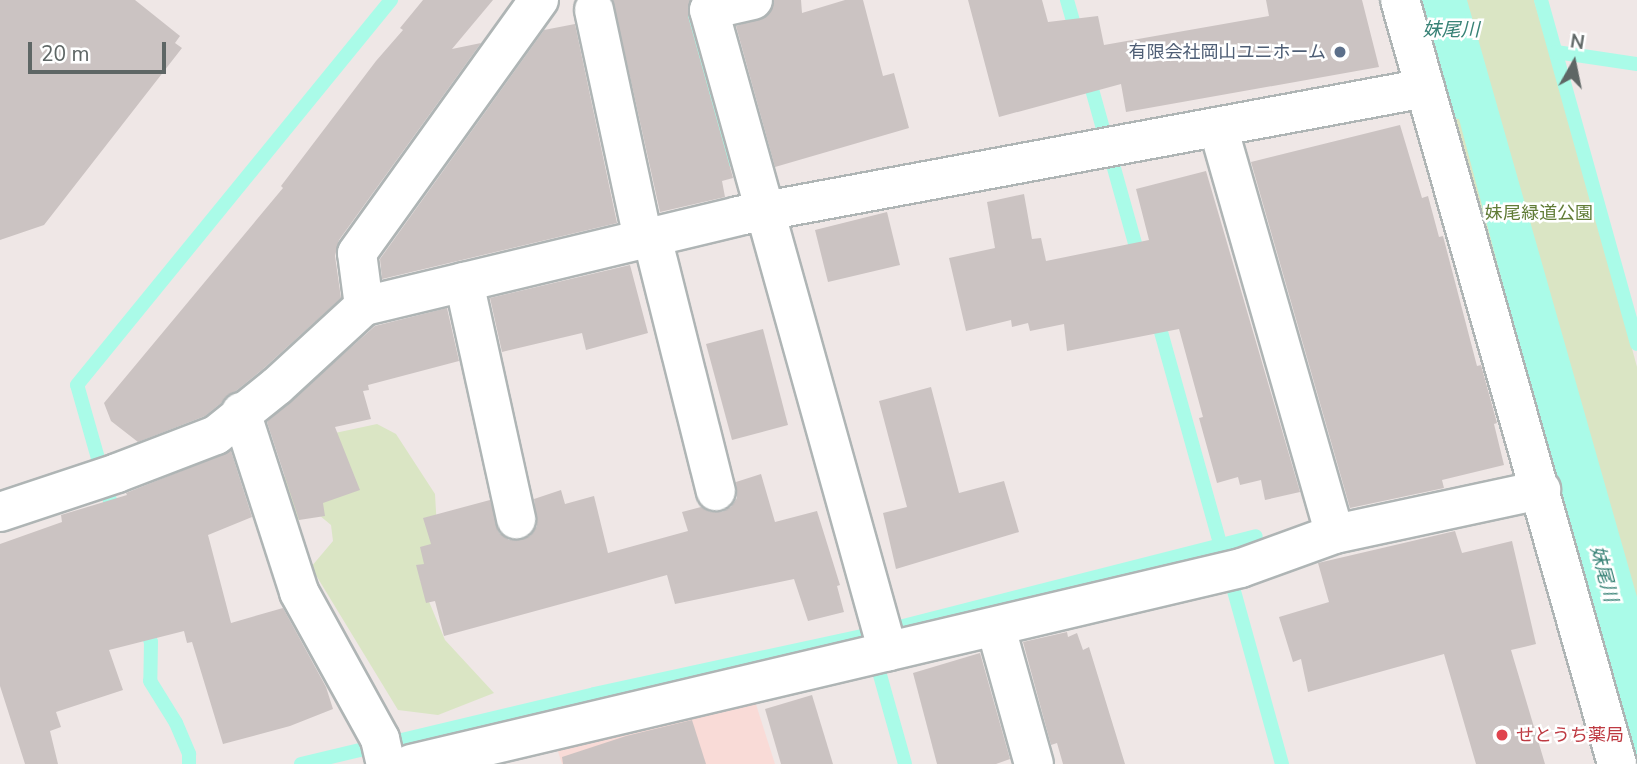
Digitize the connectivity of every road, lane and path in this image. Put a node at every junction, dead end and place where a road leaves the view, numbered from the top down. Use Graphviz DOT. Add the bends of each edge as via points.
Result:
graph roads {
  1 [pos="539,0"];
  2 [pos="753,0"];
  3 [pos="1400,0"];
  4 [pos="594,10"];
  5 [pos="1425,88"];
  6 [pos="1219,127"];
  7 [pos="766,211"];
  8 [pos="648,238"];
  9 [pos="464,282"];
  10 [pos="364,306"];
  11 [pos="241,412"];
  12 [pos="1541,490"];
  13 [pos="716,492"];
  14 [pos="0,512"];
  15 [pos="516,519"];
  16 [pos="1335,534"];
  17 [pos="996,628"];
  18 [pos="884,638"];
  19 [pos="391,756"];
  20 [pos="1034,764"];
  21 [pos="1616,764"];
  1 -- 10 [label="street" via="357,253"];
  2 -- 7 [label="street" via="709,10"];
  3 -- 5 [label="street"];
  4 -- 8 [label="street"];
  5 -- 6 [label="street"];
  5 -- 12 [label="street"];
  6 -- 7 [label="street"];
  6 -- 16 [label="street"];
  7 -- 8 [label="street"];
  7 -- 18 [label="street"];
  8 -- 9 [label="street"];
  8 -- 13 [label="street"];
  9 -- 10 [label="street"];
  9 -- 15 [label="street"];
  10 -- 11 [label="street" via="277,386"];
  11 -- 14 [label="street" via="216,435"];
  11 -- 19 [label="street" via="299,593"];
  12 -- 16 [label="street"];
  12 -- 21 [label="street"];
  16 -- 17 [label="street" via="1228,571"];
  17 -- 18 [label="street"];
  17 -- 20 [label="street"];
  18 -- 19 [label="street"];
}
